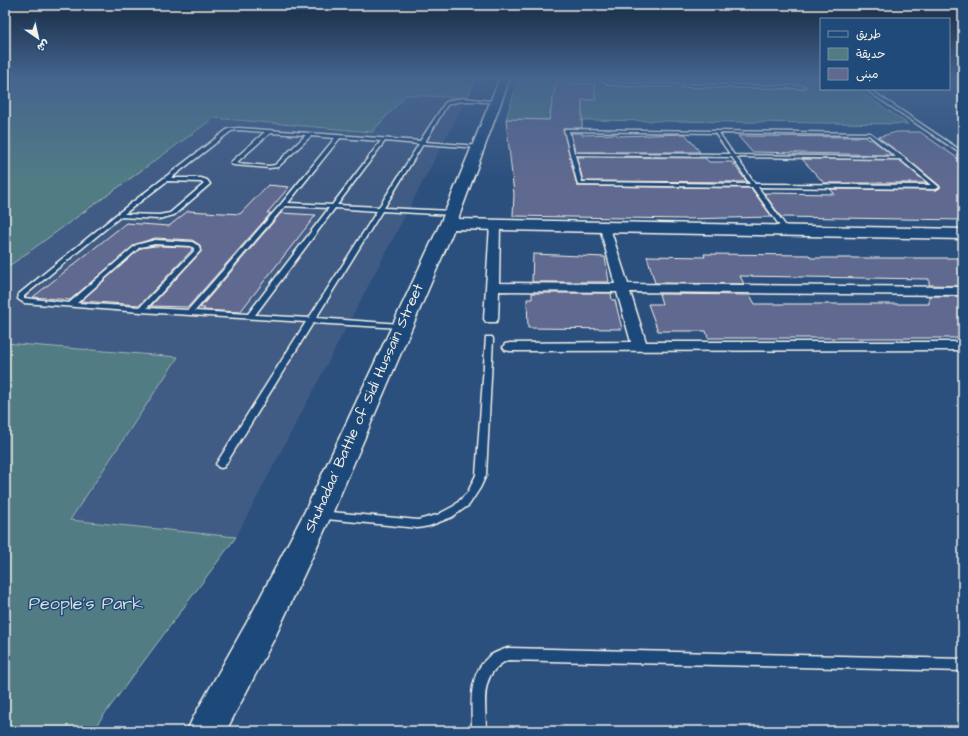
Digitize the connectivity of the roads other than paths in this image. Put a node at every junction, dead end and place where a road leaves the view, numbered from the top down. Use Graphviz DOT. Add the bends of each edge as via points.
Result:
graph roads {
  1 [pos="441,112"];
  2 [pos="492,112"];
  3 [pos="901,112"];
  4 [pos="269,131"];
  5 [pos="716,132"];
  6 [pos="310,134"];
  7 [pos="339,136"];
  8 [pos="384,140"];
  9 [pos="423,143"];
  10 [pos="478,147"];
  11 [pos="572,154"];
  12 [pos="963,154"];
  13 [pos="733,156"];
  14 [pos="901,158"];
  15 [pos="166,179"];
  16 [pos="754,186"];
  17 [pos="284,204"];
  18 [pos="333,207"];
  19 [pos="380,209"];
  20 [pos="119,215"];
  21 [pos="450,218"];
  22 [pos="495,225"];
  23 [pos="605,228"];
  24 [pos="787,232"];
  25 [pos="963,234"];
  26 [pos="492,287"];
  27 [pos="623,288"];
  28 [pos="963,291"];
  29 [pos="71,305"];
  30 [pos="141,310"];
  31 [pos="188,312"];
  32 [pos="250,316"];
  33 [pos="491,319"];
  34 [pos="311,320"];
  35 [pos="401,326"];
  36 [pos="489,339"];
  37 [pos="963,346"];
  38 [pos="510,347"];
  39 [pos="640,347"];
  40 [pos="221,464"];
  41 [pos="318,514"];
  42 [pos="963,665"];
  43 [pos="206,731"];
  44 [pos="479,731"];
  1 -- 9 [label="lane"];
  2 -- 10 [label="main road, Shuhadaa' Battle of Sidi Hussain Street"];
  3 -- 12 [label="lane"];
  4 -- 6 [label="lane"];
  4 -- 6 [label="lane" via="233,163 276,166"];
  4 -- 15 [label="lane" via="228,131"];
  5 -- 11 [label="lane" via="566,130"];
  5 -- 13 [label="lane"];
  5 -- 14 [label="lane" via="870,134"];
  6 -- 7 [label="lane"];
  7 -- 8 [label="lane"];
  7 -- 17 [label="lane"];
  8 -- 9 [label="lane"];
  8 -- 18 [label="lane"];
  9 -- 10 [label="lane"];
  9 -- 19 [label="lane"];
  10 -- 21 [label="main road, Shuhadaa' Battle of Sidi Hussain Street"];
  11 -- 13 [label="lane"];
  11 -- 16 [label="lane" via="580,184"];
  13 -- 14 [label="lane"];
  13 -- 16 [label="lane"];
  14 -- 16 [label="lane" via="936,187"];
  15 -- 20 [label="lane"];
  15 -- 20 [label="lane" via="201,180 207,184 167,216"];
  16 -- 24 [label="lane"];
  17 -- 18 [label="lane"];
  17 -- 31 [label="lane"];
  18 -- 19 [label="lane"];
  18 -- 32 [label="lane"];
  19 -- 21 [label="lane"];
  19 -- 34 [label="lane"];
  20 -- 29 [label="lane" via="21,295 24,301"];
  21 -- 22 [label="main road"];
  21 -- 35 [label="main road, Shuhadaa' Battle of Sidi Hussain Street"];
  22 -- 23 [label="main road"];
  22 -- 26 [label="street"];
  23 -- 24 [label="main road"];
  23 -- 27 [label="street"];
  24 -- 25 [label="main road"];
  26 -- 27 [label="street"];
  26 -- 33 [label="street"];
  27 -- 28 [label="street"];
  27 -- 39 [label="street"];
  29 -- 30 [label="lane"];
  29 -- 30 [label="lane" via="138,246 155,242 192,244 197,247"];
  30 -- 31 [label="lane"];
  31 -- 32 [label="lane"];
  32 -- 34 [label="lane"];
  34 -- 35 [label="lane"];
  34 -- 40 [label="lane"];
  35 -- 41 [label="main road, Shuhadaa' Battle of Sidi Hussain Street"];
  36 -- 41 [label="lane" via="481,475 478,486 461,507 434,521 418,524"];
  37 -- 39 [label="street"];
  38 -- 39 [label="street"];
  41 -- 43 [label="main road, Shuhadaa' Battle of Sidi Hussain Street" via="263,626"];
  42 -- 44 [label="lane" via="508,654 491,661 480,677"];
}
